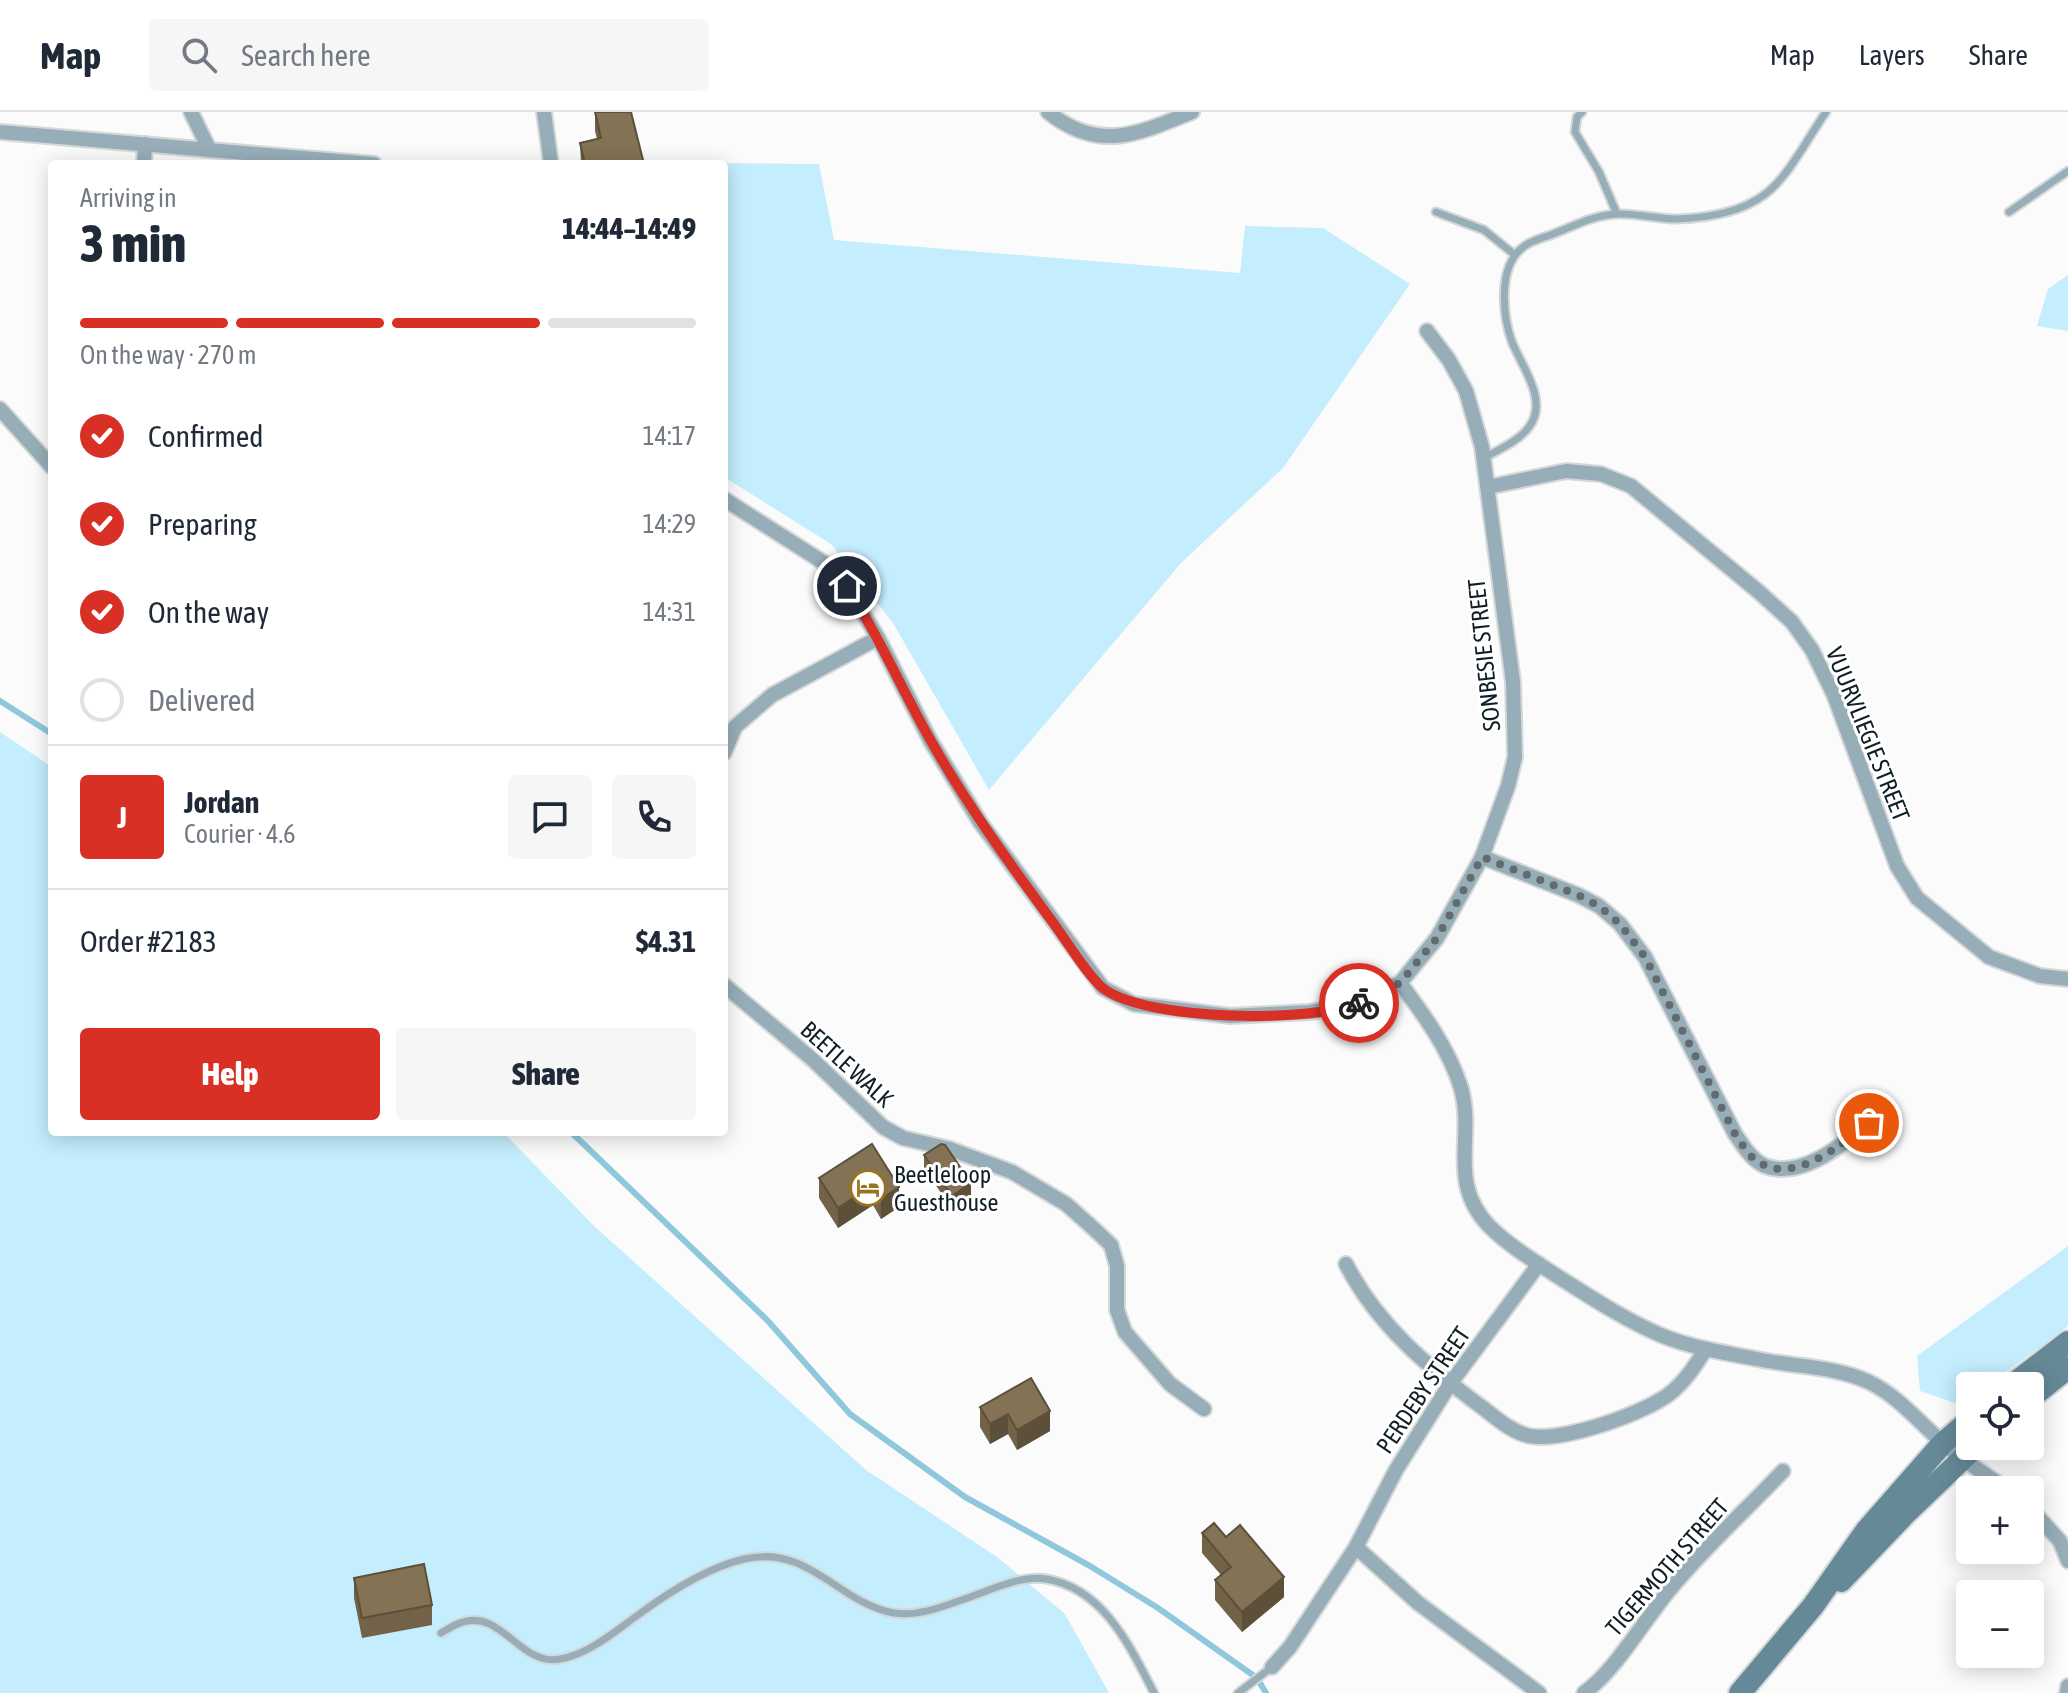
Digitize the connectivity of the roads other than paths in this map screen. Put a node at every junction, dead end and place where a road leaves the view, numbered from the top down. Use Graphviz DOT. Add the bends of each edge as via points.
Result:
graph roads {
  1 [pos="191,112"];
  2 [pos="544,112"];
  3 [pos="1048,112"];
  4 [pos="1192,112"];
  5 [pos="1582,112"];
  6 [pos="1826,112"];
  7 [pos="0,132"];
  8 [pos="145,144"];
  9 [pos="209,149"];
  10 [pos="144,160"];
  11 [pos="330,160"];
  12 [pos="550,160"];
  13 [pos="2068,171"];
  14 [pos="1436,212"];
  15 [pos="2009,212"];
  16 [pos="1617,214"];
  17 [pos="1515,255"];
  18 [pos="1427,331"];
  19 [pos="0,409"];
  20 [pos="1484,458"];
  21 [pos="48,463"];
  22 [pos="1488,487"];
  23 [pos="728,502"];
  24 [pos="878,638"];
  25 [pos="728,744"];
  26 [pos="1482,857"];
  27 [pos="2068,979"];
  28 [pos="1400,983"];
  29 [pos="728,988"];
  30 [pos="1887,1109"];
  31 [pos="1346,1264"];
  32 [pos="1539,1264"];
  33 [pos="2068,1342"];
  34 [pos="1706,1349"];
  35 [pos="2068,1368"];
  36 [pos="2029,1372"];
  37 [pos="1450,1384"];
  38 [pos="2044,1387"];
  39 [pos="1204,1409"];
  40 [pos="1956,1432"];
  41 [pos="1943,1443"];
  42 [pos="1956,1448"];
  43 [pos="1961,1460"];
  44 [pos="1977,1460"];
  45 [pos="1783,1471"];
  46 [pos="1994,1476"];
  47 [pos="2044,1523"];
  48 [pos="1356,1547"];
  49 [pos="2068,1561"];
  50 [pos="1813,1606"];
  51 [pos="441,1633"];
  52 [pos="1272,1667"];
  53 [pos="2068,1686"];
  54 [pos="1154,1693"];
  55 [pos="1238,1693"];
  56 [pos="1539,1693"];
  57 [pos="1584,1693"];
  58 [pos="1740,1693"];
  59 [pos="2067,1693"];
  1 -- 9 [label="street"];
  2 -- 12 [label="street"];
  3 -- 4 [label="street" via="1091,136 1137,134"];
  5 -- 16 [label="lane" via="1575,132"];
  6 -- 16 [label="lane" via="1766,194 1742,208 1677,219"];
  7 -- 8 [label="street"];
  8 -- 9 [label="street"];
  8 -- 10 [label="street"];
  9 -- 11 [label="street"];
  13 -- 15 [label="lane"];
  14 -- 17 [label="lane" via="1484,230"];
  16 -- 17 [label="lane" via="1594,217 1525,245"];
  17 -- 20 [label="lane" via="1506,275 1507,317 1511,339 1530,377 1536,413 1513,441"];
  18 -- 20 [label="street, SONBESIE STREET" via="1466,391"];
  19 -- 21 [label="street"];
  20 -- 22 [label="street, SONBESIE STREET"];
  22 -- 26 [label="street, SONBESIE STREET" via="1516,730 1508,786"];
  22 -- 27 [label="street, VUURVLIEGIE STREET" via="1566,471 1601,474 1631,486 1737,573 1792,622 1812,650 1897,866 1917,898 1989,957 2040,976"];
  23 -- 24 [label="street, SONBESIE STREET" via="826,564 847,586"];
  24 -- 25 [label="street" via="772,695 735,727"];
  24 -- 28 [label="street, SONBESIE STREET" via="980,822 1103,988 1134,1004 1230,1016 1355,1005"];
  26 -- 28 [label="street, SONBESIE STREET" via="1437,938"];
  26 -- 30 [label="street" via="1578,895 1620,924 1645,957 1735,1134 1765,1165 1809,1164"];
  28 -- 32 [label="street" via="1428,1021 1462,1090 1469,1200 1489,1226"];
  29 -- 39 [label="street, BEETLE WALK" via="883,1127 1012,1172 1066,1204 1111,1245 1117,1266 1117,1310 1125,1332 1170,1384"];
  31 -- 37 [label="street" via="1385,1322"];
  32 -- 34 [label="street" via="1617,1315"];
  32 -- 37 [label="street, PERDEBY STREET"];
  33 -- 36 [label="main road"];
  34 -- 37 [label="street" via="1681,1383 1646,1408 1549,1437 1527,1436"];
  34 -- 41 [label="street" via="1846,1373 1872,1383"];
  35 -- 38 [label="main road"];
  37 -- 48 [label="street, PERDEBY STREET"];
  40 -- 41 [label="main road"];
  41 -- 42 [label="street"];
  41 -- 50 [label="main road" via="1866,1531"];
  43 -- 50 [label="main road"];
  44 -- 46 [label="street"];
  45 -- 57 [label="street, TIGERMOTH STREET" via="1711,1543 1598,1683"];
  47 -- 49 [label="street" via="2060,1541"];
  48 -- 52 [label="street, PERDEBY STREET"];
  48 -- 56 [label="street" via="1418,1603"];
  50 -- 58 [label="main road"];
  51 -- 54 [label="lane" via="480,1620 529,1653 554,1660 571,1657 709,1571 772,1556 794,1561 894,1613 922,1612 1003,1585 1046,1579 1084,1593 1108,1615"];
  52 -- 55 [label="lane"];
  53 -- 59 [label="street"];
}
